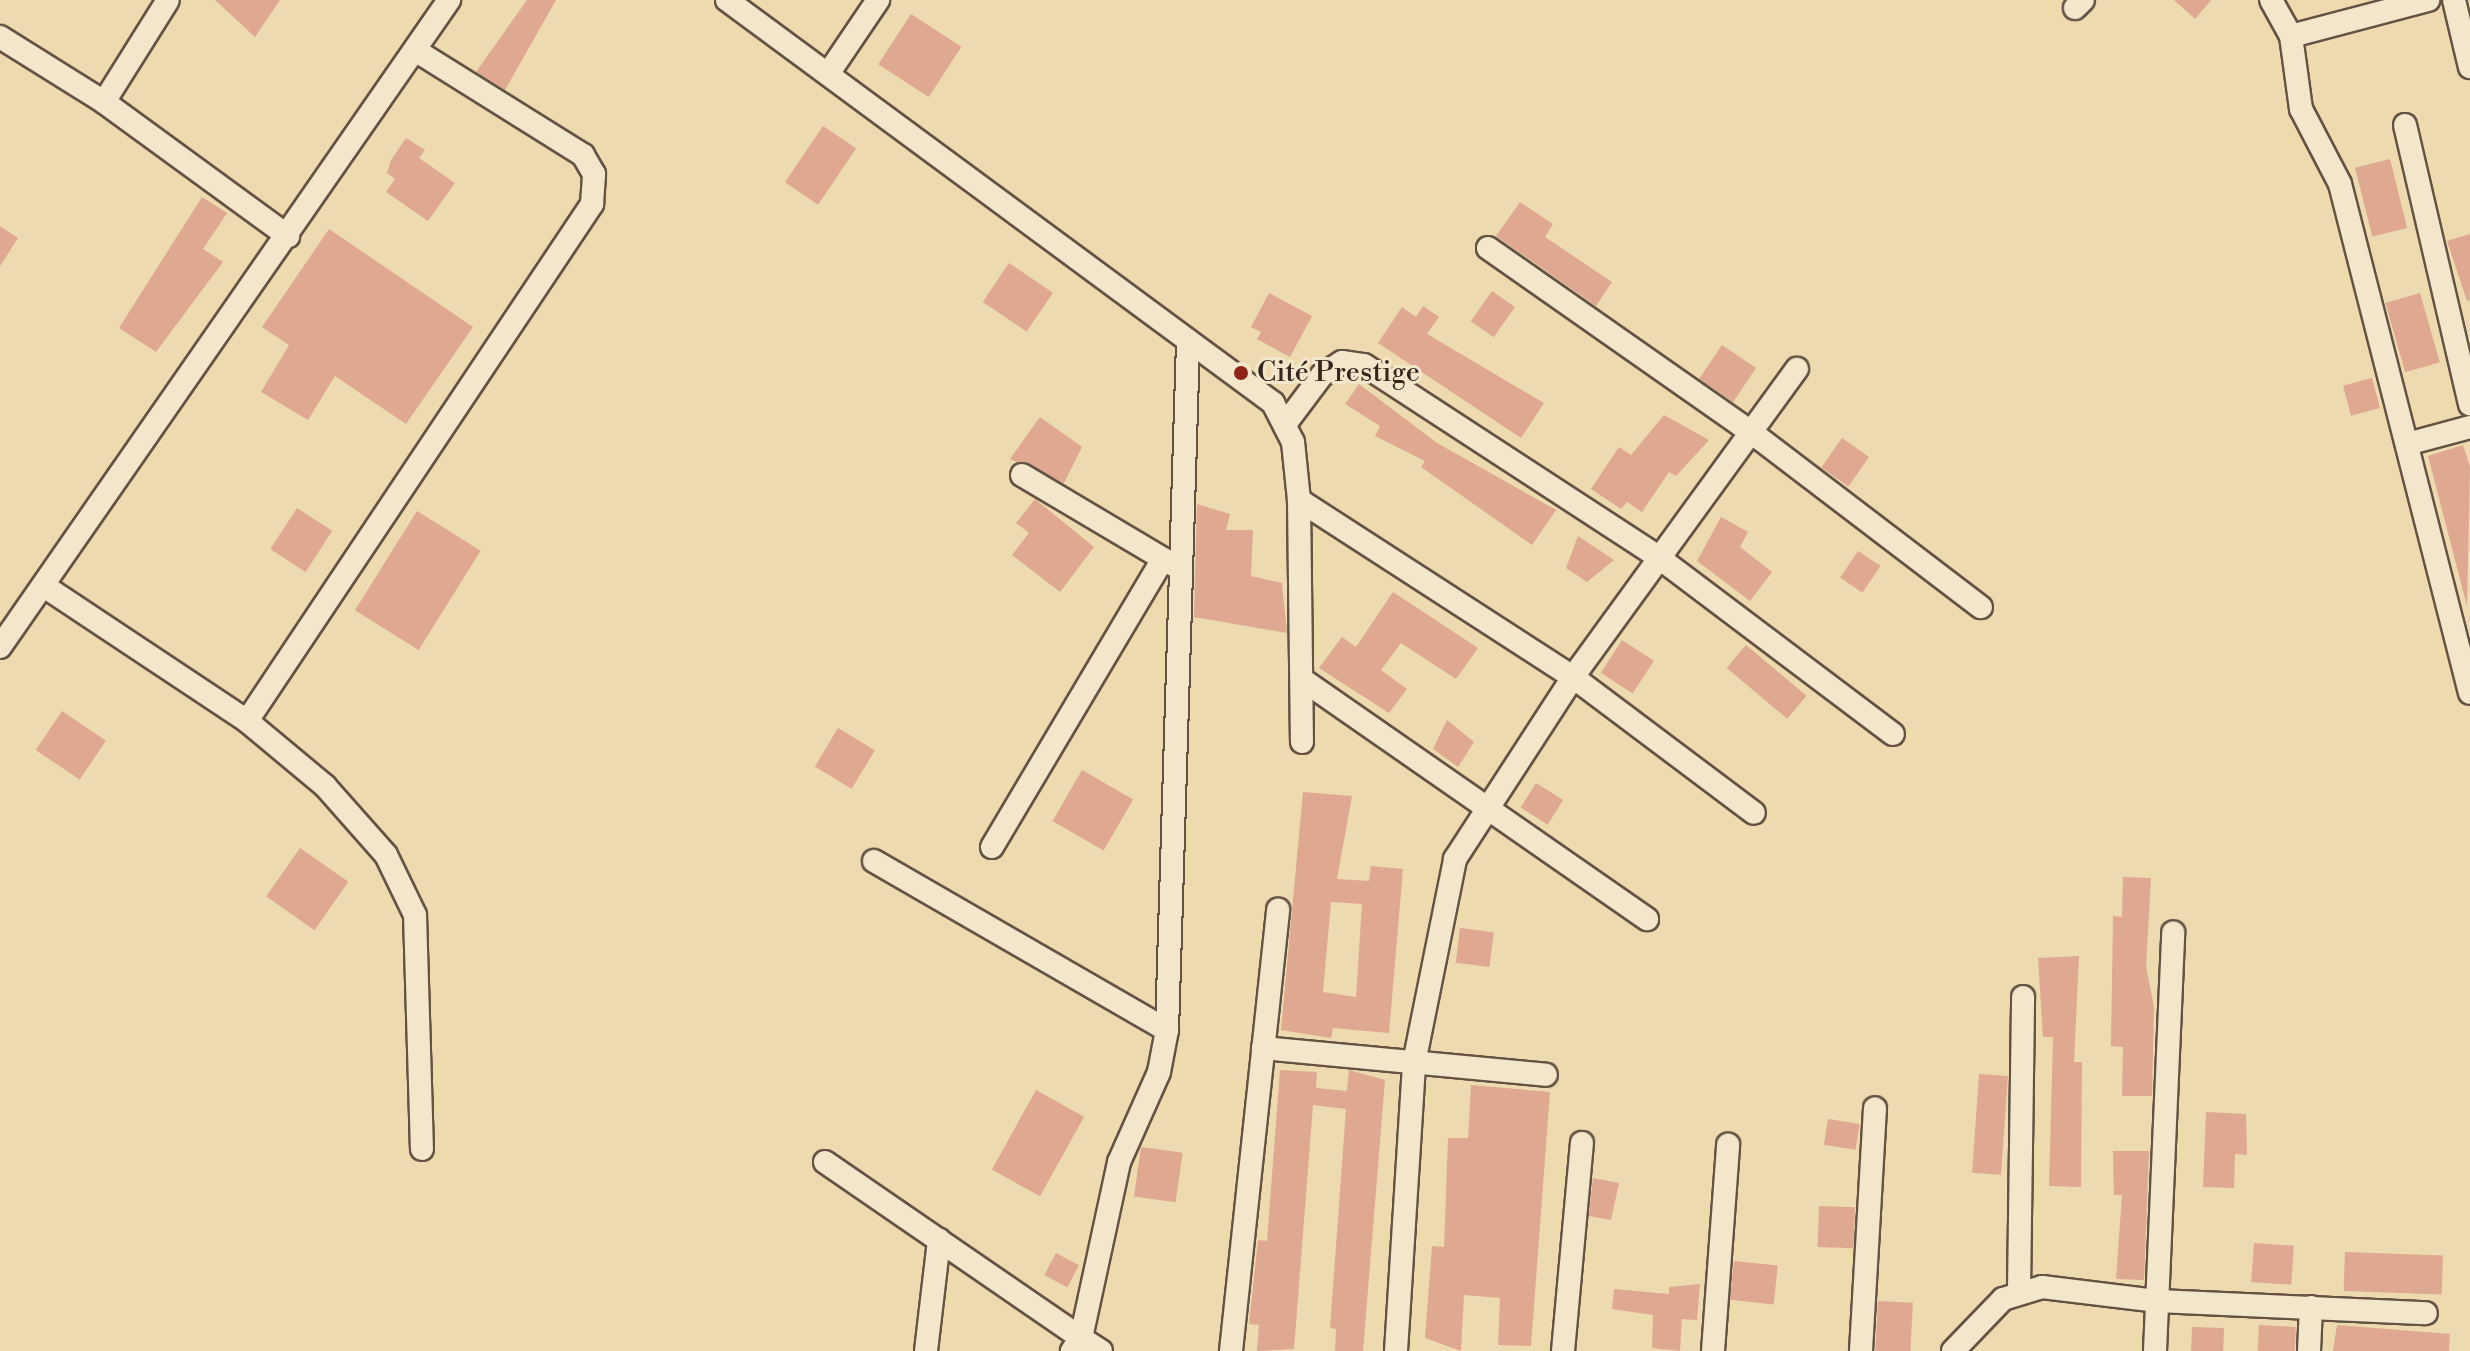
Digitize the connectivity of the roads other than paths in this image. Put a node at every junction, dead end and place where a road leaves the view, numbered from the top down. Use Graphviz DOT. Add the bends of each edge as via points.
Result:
graph roads {
  1 [pos="168,0"];
  2 [pos="449,0"];
  3 [pos="727,0"];
  4 [pos="878,0"];
  5 [pos="2271,0"];
  6 [pos="2428,0"];
  7 [pos="2454,0"];
  8 [pos="2291,36"];
  9 [pos="0,37"];
  10 [pos="415,50"];
  11 [pos="2470,67"];
  12 [pos="830,71"];
  13 [pos="104,102"];
  14 [pos="2405,125"];
  15 [pos="288,236"];
  16 [pos="1488,248"];
  17 [pos="1188,341"];
  18 [pos="1797,369"];
  19 [pos="2470,405"];
  20 [pos="1286,423"];
  21 [pos="2470,427"];
  22 [pos="1751,432"];
  23 [pos="2407,444"];
  24 [pos="1022,475"];
  25 [pos="1299,500"];
  26 [pos="1658,557"];
  27 [pos="1172,564"];
  28 [pos="44,586"];
  29 [pos="1981,607"];
  30 [pos="0,647"];
  31 [pos="1573,677"];
  32 [pos="1303,680"];
  33 [pos="2470,693"];
  34 [pos="247,721"];
  35 [pos="1893,734"];
  36 [pos="1302,742"];
  37 [pos="1485,806"];
  38 [pos="1754,813"];
  39 [pos="992,847"];
  40 [pos="874,861"];
  41 [pos="1278,909"];
  42 [pos="1647,919"];
  43 [pos="2173,932"];
  44 [pos="2023,997"];
  45 [pos="1167,1030"];
  46 [pos="1263,1048"];
  47 [pos="1414,1063"];
  48 [pos="1546,1075"];
  49 [pos="1875,1108"];
  50 [pos="1582,1143"];
  51 [pos="1728,1145"];
  52 [pos="422,1149"];
  53 [pos="825,1162"];
  54 [pos="939,1240"];
  55 [pos="2019,1290"];
  56 [pos="2158,1301"];
  57 [pos="2311,1307"];
  58 [pos="2426,1313"];
  59 [pos="1076,1345"];
  60 [pos="926,1351"];
  61 [pos="1101,1351"];
  62 [pos="1231,1351"];
  63 [pos="1396,1351"];
  64 [pos="1563,1351"];
  65 [pos="1713,1351"];
  66 [pos="1861,1351"];
  67 [pos="1953,1351"];
  68 [pos="2155,1351"];
  69 [pos="2309,1351"];
  1 -- 13 [label="street"];
  2 -- 10 [label="street"];
  3 -- 12 [label="street"];
  4 -- 12 [label="street"];
  5 -- 8 [label="street"];
  6 -- 8 [label="street"];
  7 -- 11 [label="street"];
  8 -- 23 [label="street" via="2301,109 2340,184"];
  9 -- 13 [label="street"];
  10 -- 15 [label="street"];
  10 -- 34 [label="street" via="583,155 594,174 592,204"];
  12 -- 17 [label="street"];
  13 -- 15 [label="street"];
  14 -- 19 [label="street"];
  15 -- 28 [label="street"];
  16 -- 22 [label="street"];
  17 -- 20 [label="street" via="1273,403"];
  17 -- 27 [label="street"];
  18 -- 22 [label="street"];
  20 -- 25 [label="street"];
  20 -- 26 [label="street" via="1322,375 1342,362 1364,365"];
  21 -- 23 [label="street"];
  22 -- 26 [label="street"];
  22 -- 29 [label="street"];
  23 -- 33 [label="street"];
  24 -- 27 [label="street"];
  25 -- 31 [label="street"];
  25 -- 32 [label="street"];
  26 -- 31 [label="street"];
  26 -- 35 [label="street"];
  27 -- 39 [label="street"];
  27 -- 45 [label="street"];
  28 -- 30 [label="street"];
  28 -- 34 [label="street"];
  31 -- 37 [label="street"];
  31 -- 38 [label="street"];
  32 -- 36 [label="street"];
  32 -- 37 [label="street"];
  34 -- 52 [label="street" via="325,786 404,884 415,915"];
  37 -- 42 [label="street"];
  37 -- 47 [label="street" via="1455,859"];
  40 -- 45 [label="street"];
  41 -- 46 [label="street"];
  43 -- 56 [label="street"];
  44 -- 55 [label="street"];
  45 -- 59 [label="street" via="1159,1072 1119,1162"];
  46 -- 47 [label="street"];
  46 -- 62 [label="street"];
  47 -- 48 [label="street"];
  47 -- 63 [label="street"];
  49 -- 66 [label="street"];
  50 -- 64 [label="street"];
  51 -- 65 [label="street"];
  53 -- 54 [label="street"];
  54 -- 59 [label="street"];
  54 -- 60 [label="street"];
  55 -- 56 [label="street"];
  55 -- 67 [label="street"];
  56 -- 57 [label="street"];
  56 -- 68 [label="street"];
  57 -- 58 [label="street"];
  57 -- 69 [label="street"];
  59 -- 61 [label="street"];
}
